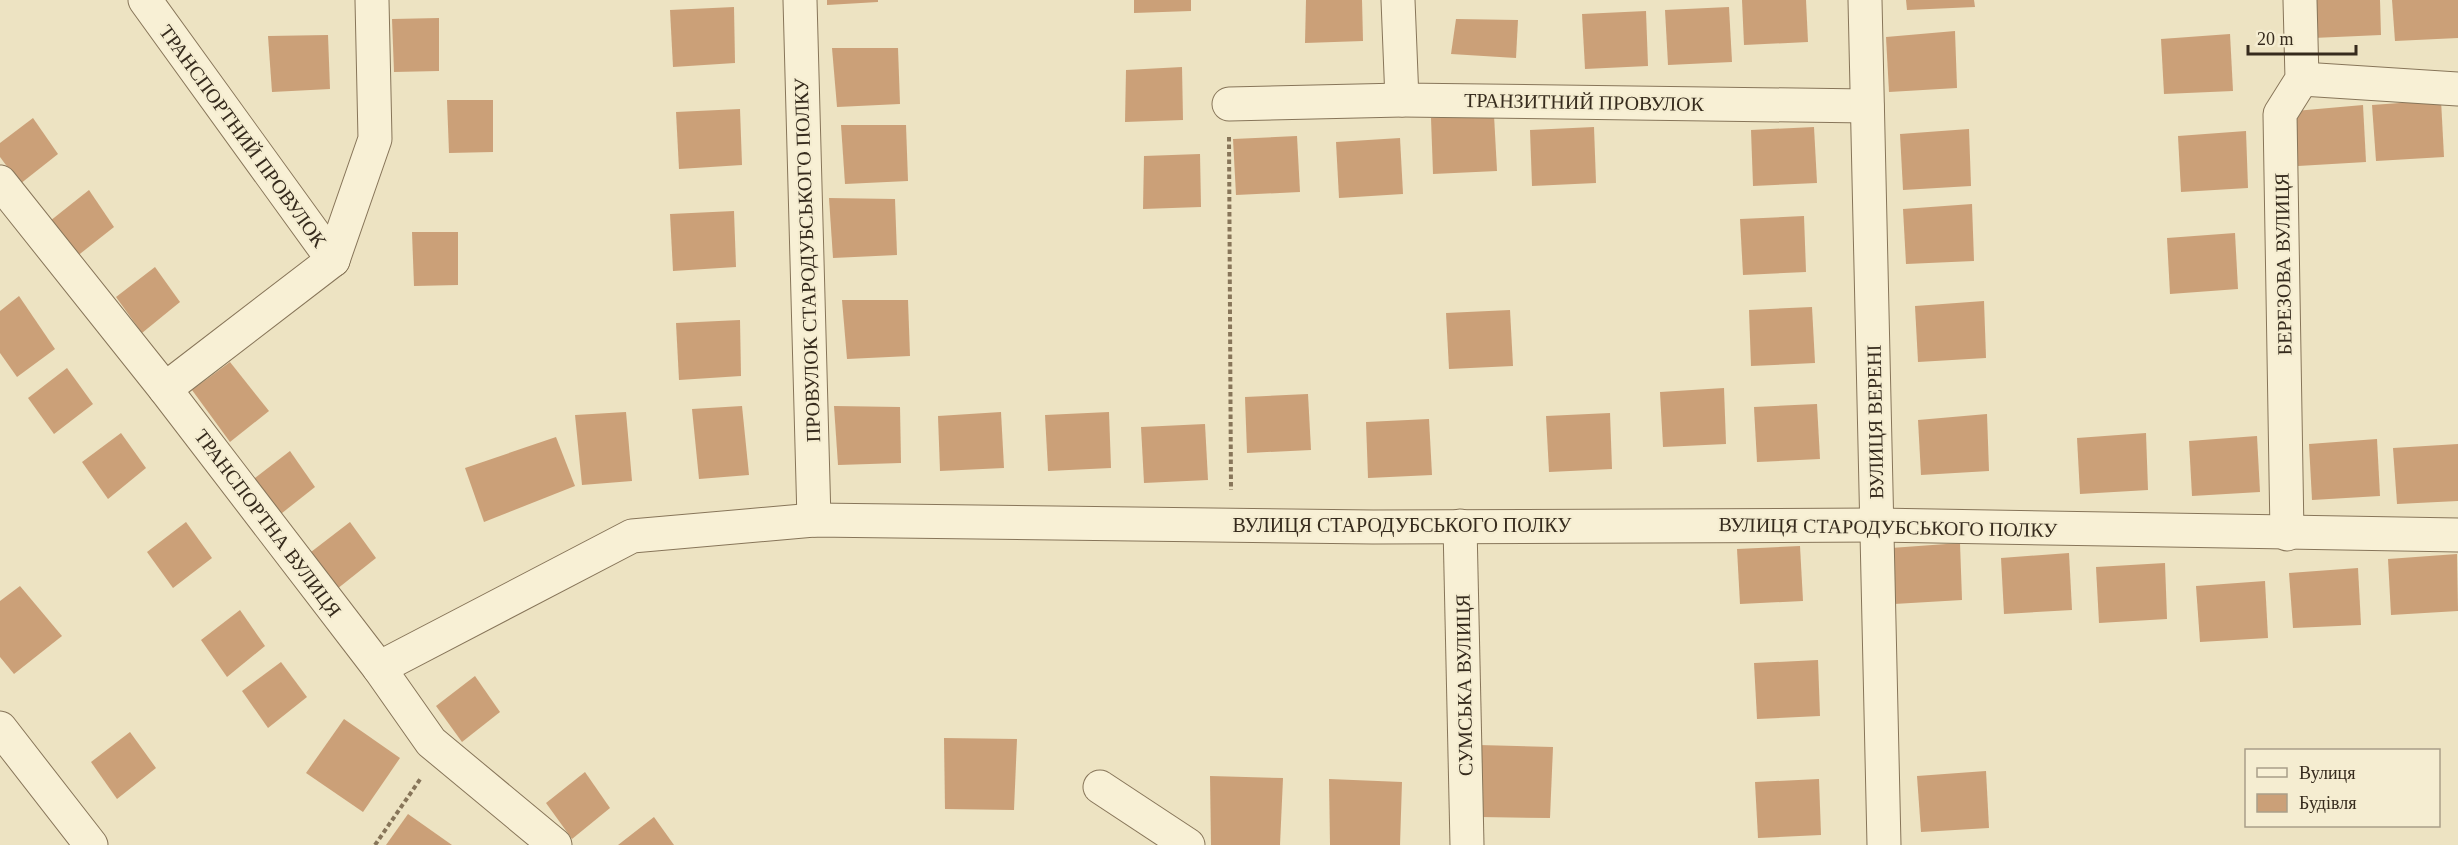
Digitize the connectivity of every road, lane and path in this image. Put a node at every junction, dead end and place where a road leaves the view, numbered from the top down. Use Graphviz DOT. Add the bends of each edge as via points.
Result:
graph roads {
  1 [pos="145,0"];
  2 [pos="372,0"];
  3 [pos="800,0"];
  4 [pos="1398,0"];
  5 [pos="1864,0"];
  6 [pos="2300,0"];
  7 [pos="2302,79"];
  8 [pos="2458,89"];
  9 [pos="1402,100"];
  10 [pos="1229,104"];
  11 [pos="1867,106"];
  12 [pos="0,182"];
  13 [pos="333,260"];
  14 [pos="165,388"];
  15 [pos="814,520"];
  16 [pos="1231,525"];
  17 [pos="1877,525"];
  18 [pos="1460,526"];
  19 [pos="2287,534"];
  20 [pos="2458,535"];
  21 [pos="379,668"];
  22 [pos="0,728"];
  23 [pos="440,750"];
  24 [pos="1101,787"];
  25 [pos="91,845"];
  26 [pos="375,845"];
  27 [pos="555,845"];
  28 [pos="1188,845"];
  29 [pos="1467,845"];
  30 [pos="1884,845"];
  1 -- 13 [label="street, ТРАНСПОРТНИЙ ПРОВУЛОК"];
  2 -- 13 [label="street, ТРАНСПОРТНИЙ ПРОВУЛОК" via="375,139"];
  3 -- 15 [label="street, ПРОВУЛОК СТАРОДУБСЬКОГО ПОЛКУ"];
  4 -- 9 [label="street"];
  5 -- 11 [label="street, ВУЛИЦЯ ВЕРЕНІ"];
  6 -- 7 [label="street"];
  7 -- 8 [label="street"];
  7 -- 19 [label="street, БЕРЕЗОВА ВУЛИЦЯ" via="2280,114"];
  9 -- 10 [label="street, ТРАНЗИТНИЙ ПРОВУЛОК"];
  9 -- 11 [label="street, ТРАНЗИТНИЙ ПРОВУЛОК"];
  10 -- 16 [label="path"];
  11 -- 17 [label="street, ВУЛИЦЯ ВЕРЕНІ"];
  12 -- 14 [label="street, ТРАНСПОРТНА ВУЛИЦЯ"];
  13 -- 14 [label="street"];
  14 -- 21 [label="street, ТРАНСПОРТНА ВУЛИЦЯ"];
  15 -- 16 [label="street, ВУЛИЦЯ СТАРОДУБСЬКОГО ПОЛКУ"];
  15 -- 21 [label="street, ВУЛИЦЯ СТАРОДУБСЬКОГО ПОЛКУ" via="632,536"];
  16 -- 18 [label="street, ВУЛИЦЯ СТАРОДУБСЬКОГО ПОЛКУ"];
  17 -- 18 [label="street, ВУЛИЦЯ СТАРОДУБСЬКОГО ПОЛКУ"];
  17 -- 19 [label="street, ВУЛИЦЯ СТАРОДУБСЬКОГО ПОЛКУ"];
  17 -- 30 [label="street, ВУЛИЦЯ ВЕРЕНІ"];
  18 -- 29 [label="street, СУМСЬКА ВУЛИЦЯ"];
  19 -- 20 [label="street, ВУЛИЦЯ СТАРОДУБСЬКОГО ПОЛКУ"];
  21 -- 23 [label="street, ТРАНСПОРТНА ВУЛИЦЯ"];
  22 -- 25 [label="street"];
  23 -- 26 [label="path"];
  23 -- 27 [label="street, ТРАНСПОРТНА ВУЛИЦЯ"];
  24 -- 28 [label="street"];
}
